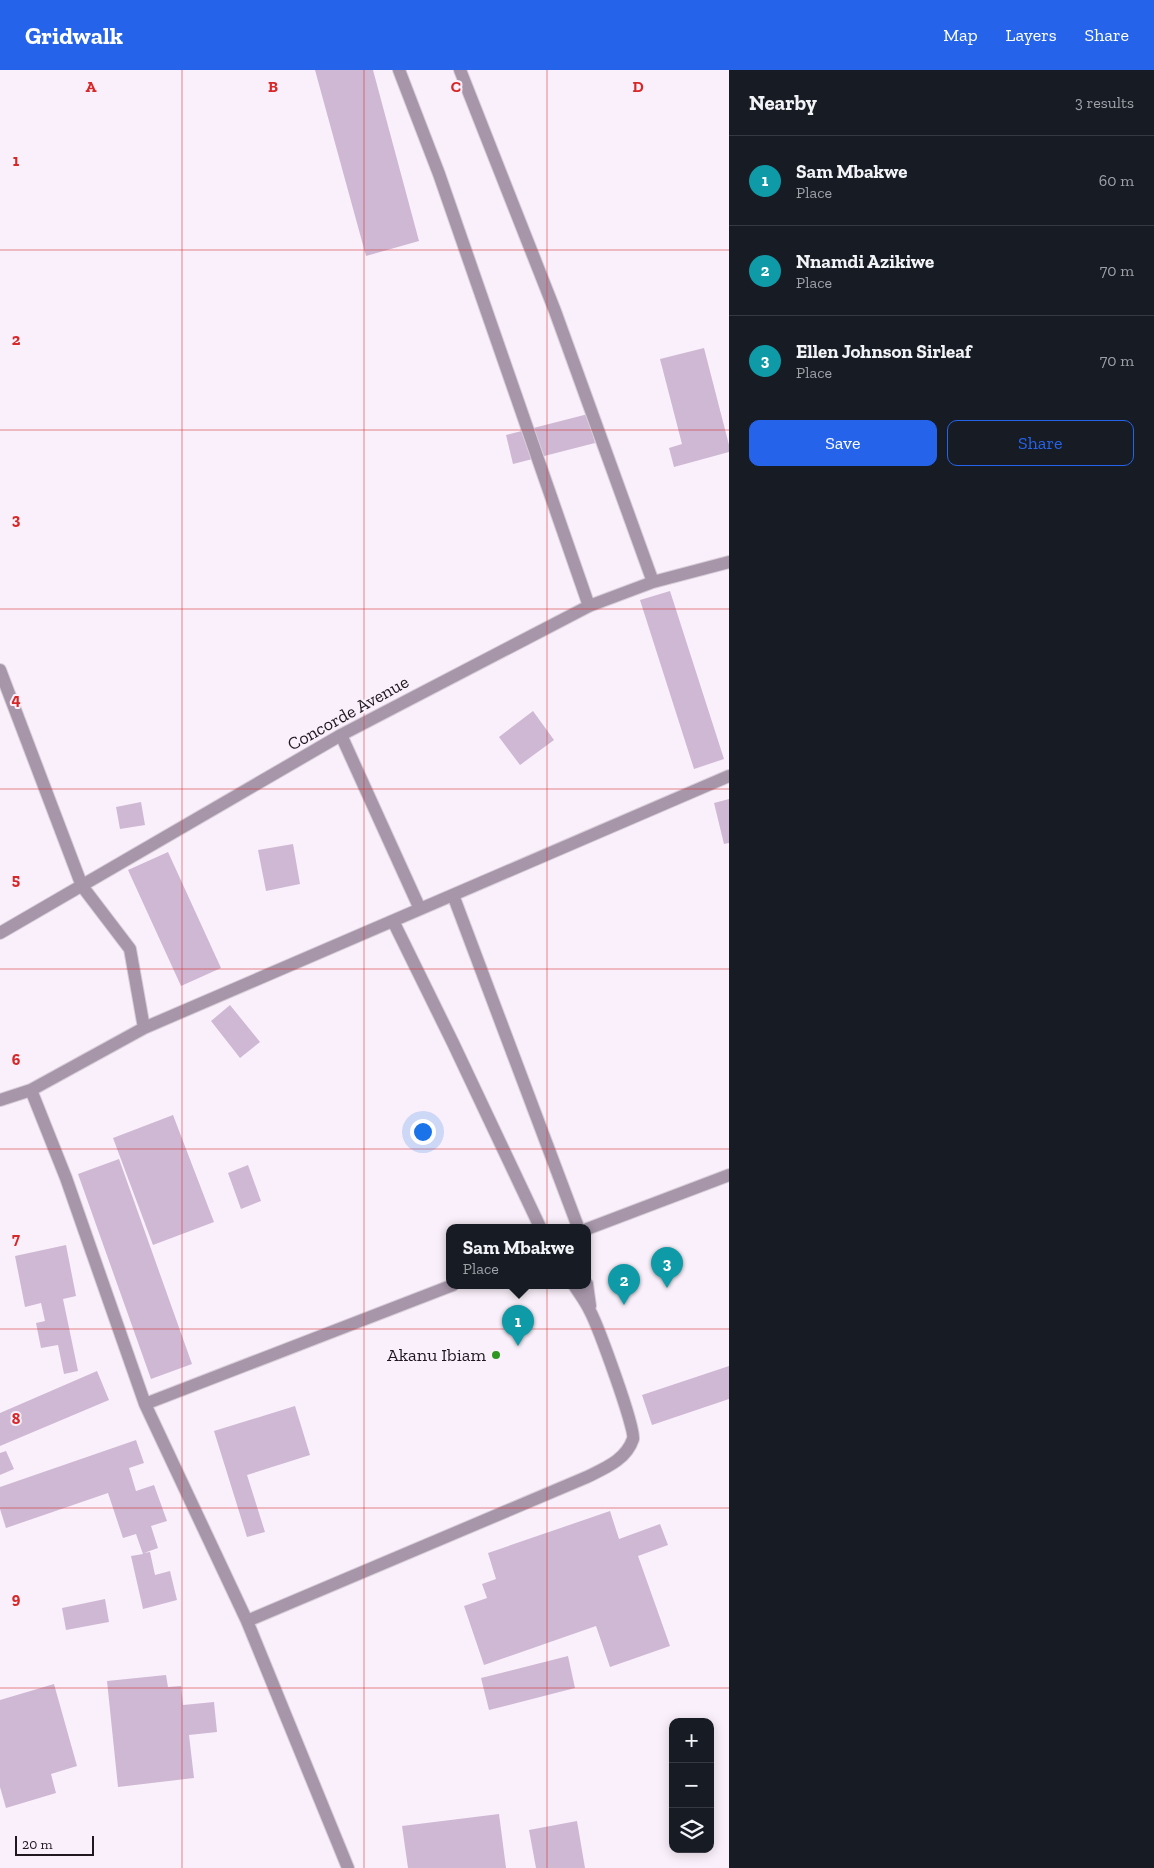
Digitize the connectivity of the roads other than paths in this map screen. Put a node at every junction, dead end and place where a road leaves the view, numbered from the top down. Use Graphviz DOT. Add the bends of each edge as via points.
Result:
graph roads {
  1 [pos="399,70"];
  2 [pos="460,70"];
  3 [pos="729,562"];
  4 [pos="654,582"];
  5 [pos="589,606"];
  6 [pos="0,670"];
  7 [pos="341,735"];
  8 [pos="729,776"];
  9 [pos="82,886"];
  10 [pos="453,895"];
  11 [pos="420,909"];
  12 [pos="393,921"];
  13 [pos="0,933"];
  14 [pos="144,1028"];
  15 [pos="31,1090"];
  16 [pos="0,1100"];
  17 [pos="729,1175"];
  18 [pos="539,1224"];
  19 [pos="577,1224"];
  20 [pos="591,1227"];
  21 [pos="446,1288"];
  22 [pos="576,1289"];
  23 [pos="588,1289"];
  24 [pos="590,1311"];
  25 [pos="145,1404"];
  26 [pos="246,1621"];
  27 [pos="348,1868"];
  1 -- 5 [label="street" via="439,174"];
  2 -- 4 [label="street" via="555,311"];
  3 -- 4 [label="street, Concorde Avenue"];
  4 -- 5 [label="street, Concorde Avenue"];
  5 -- 7 [label="street, Concorde Avenue"];
  6 -- 9 [label="street"];
  7 -- 9 [label="street, Concorde Avenue"];
  7 -- 11 [label="street"];
  8 -- 10 [label="street"];
  9 -- 13 [label="street, Concorde Avenue"];
  9 -- 14 [label="street" via="130,949"];
  10 -- 11 [label="street"];
  10 -- 19 [label="street"];
  11 -- 12 [label="street"];
  12 -- 14 [label="street"];
  12 -- 18 [label="street"];
  14 -- 15 [label="street"];
  15 -- 16 [label="street"];
  15 -- 25 [label="street" via="66,1178"];
  17 -- 20 [label="street"];
  21 -- 25 [label="street"];
  22 -- 24 [label="street"];
  23 -- 24 [label="street"];
  24 -- 26 [label="street" via="629,1414 634,1437 626,1452 612,1465"];
  25 -- 26 [label="street"];
  26 -- 27 [label="street"];
}
